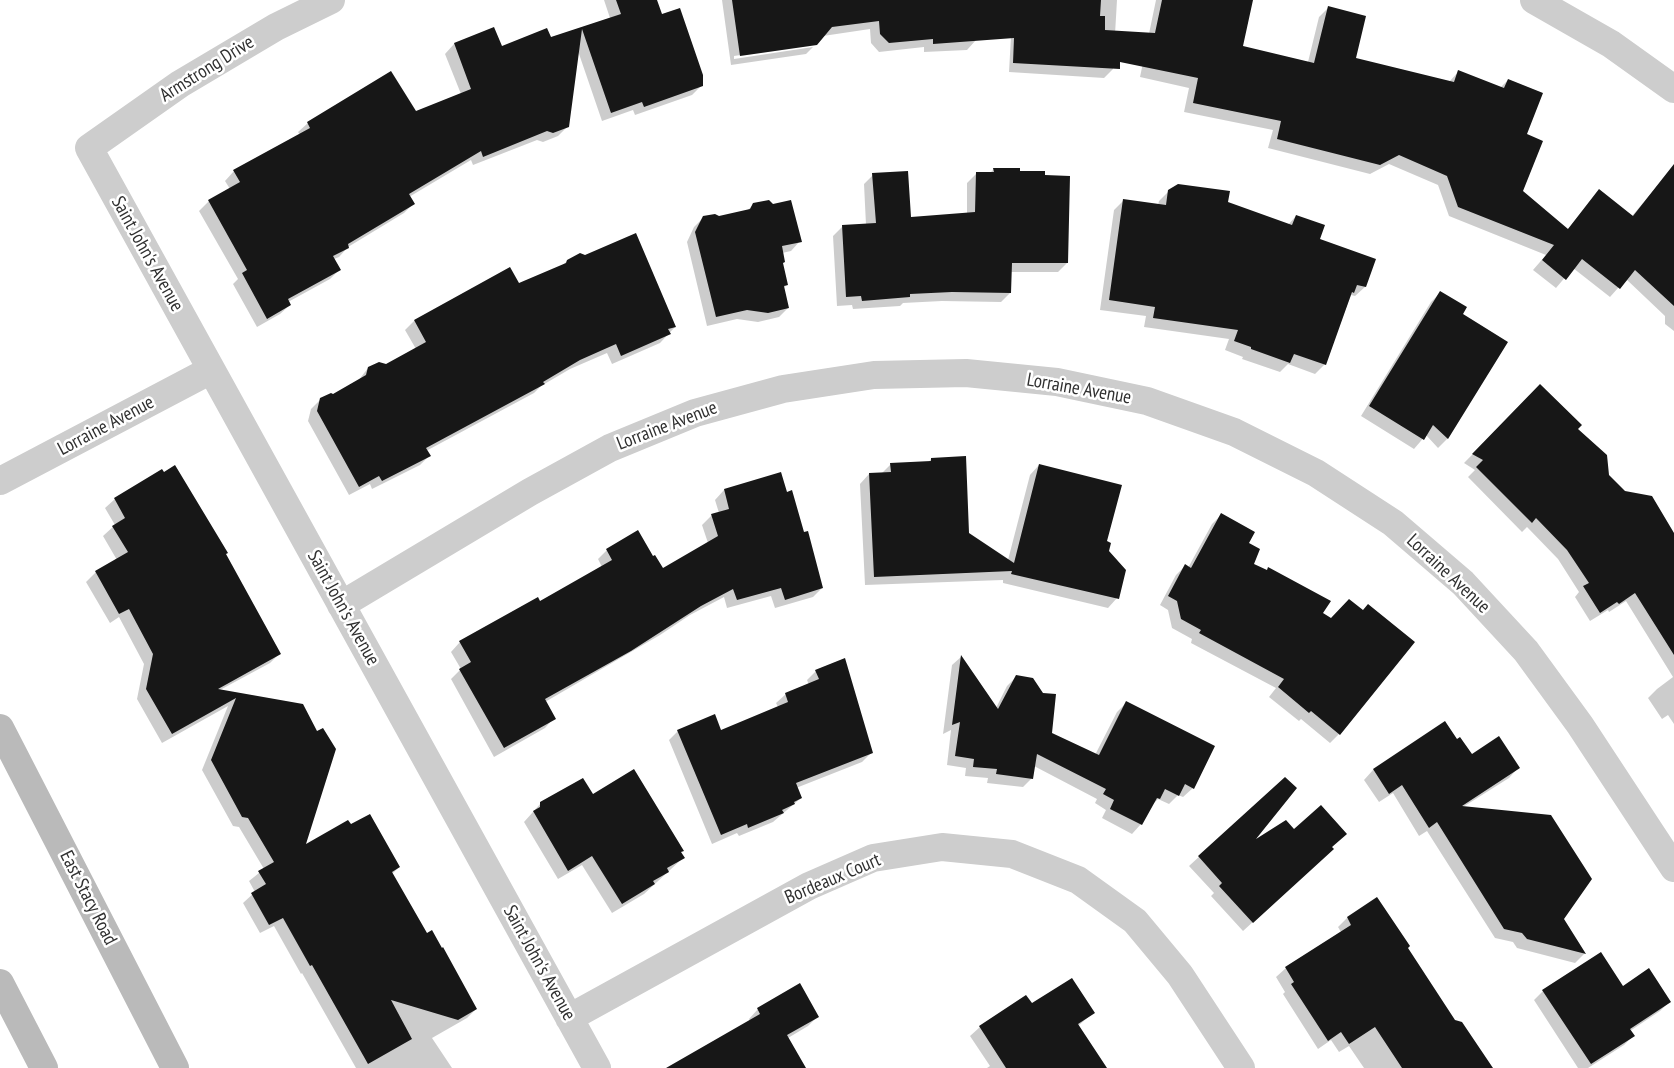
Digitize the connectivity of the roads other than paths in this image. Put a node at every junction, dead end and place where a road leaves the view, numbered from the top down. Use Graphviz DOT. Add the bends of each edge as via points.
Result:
graph roads {
  1 [pos="331,0"];
  2 [pos="1534,0"];
  3 [pos="1674,89"];
  4 [pos="89,148"];
  5 [pos="211,370"];
  6 [pos="0,481"];
  7 [pos="341,605"];
  8 [pos="0,728"];
  9 [pos="1674,868"];
  10 [pos="0,983"];
  11 [pos="570,1018"];
  12 [pos="44,1068"];
  13 [pos="175,1068"];
  14 [pos="597,1068"];
  15 [pos="1241,1068"];
  1 -- 4 [label="street, Armstrong Drive" via="276,27 180,84"];
  2 -- 3 [label="street" via="1611,44"];
  4 -- 5 [label="street, Saint John's Avenue"];
  5 -- 6 [label="street, Lorraine Avenue"];
  5 -- 7 [label="street, Saint John's Avenue"];
  7 -- 9 [label="street, Lorraine Avenue" via="610,448 695,413 783,388 874,375 966,373 1057,382 1147,402 1234,432 1316,473 1393,524 1464,583 1526,651 1580,725"];
  7 -- 11 [label="street, Saint John's Avenue"];
  8 -- 13 [label="main road, East Stacy Road"];
  10 -- 12 [label="main road"];
  11 -- 14 [label="street, Saint John's Avenue"];
  11 -- 15 [label="street, Bordeaux Court" via="809,886 873,858 942,847 1012,854 1078,880 1135,921 1180,975"];
}
